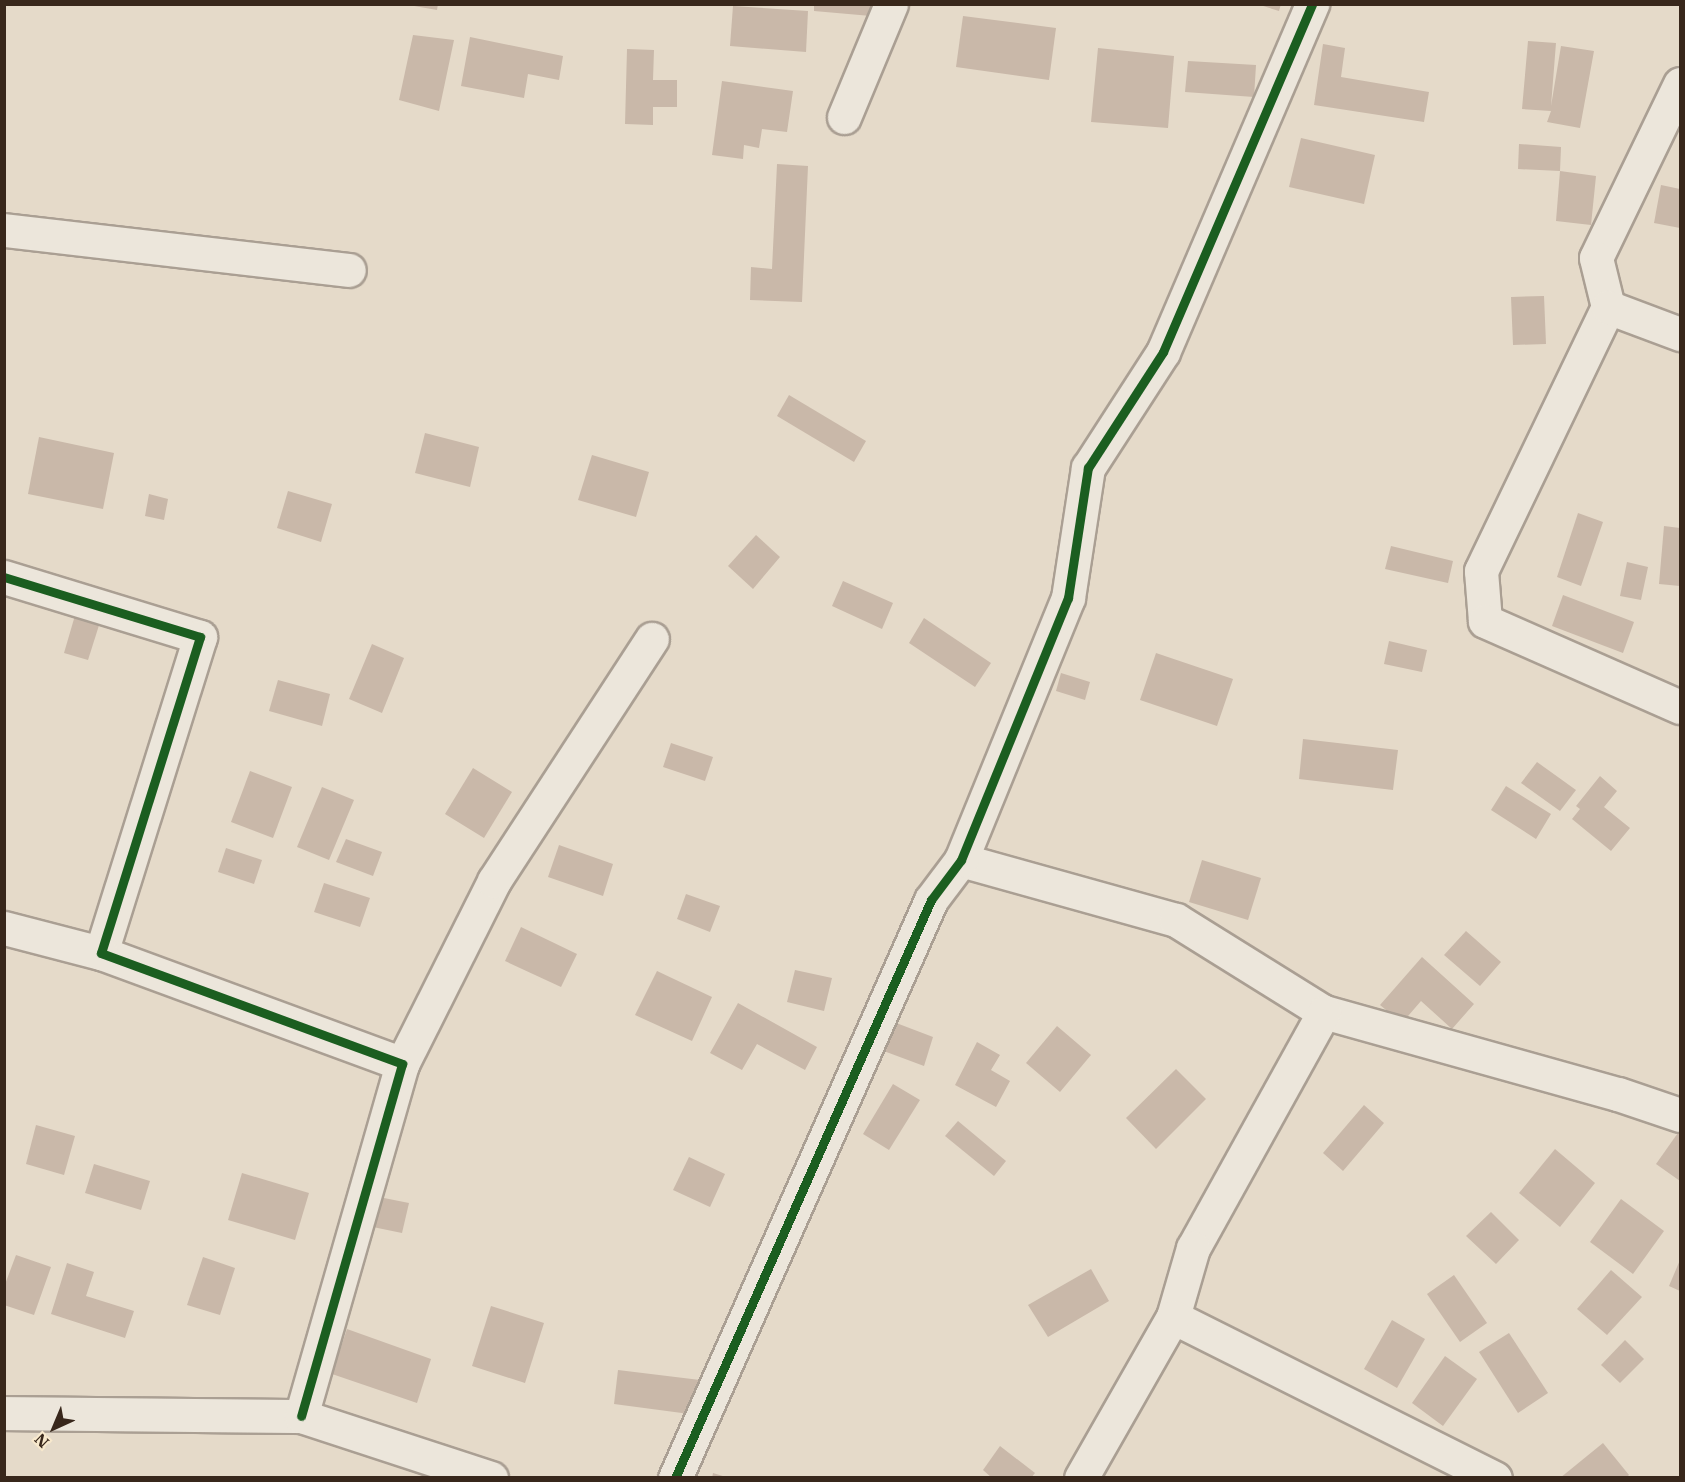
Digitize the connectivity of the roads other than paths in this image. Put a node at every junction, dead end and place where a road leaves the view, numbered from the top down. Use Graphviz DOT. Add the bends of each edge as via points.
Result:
graph roads {
  1 [pos="891,4"];
  2 [pos="1312,4"];
  3 [pos="1680,84"];
  4 [pos="844,117"];
  5 [pos="4,230"];
  6 [pos="349,270"];
  7 [pos="1608,307"];
  8 [pos="1680,334"];
  9 [pos="4,577"];
  10 [pos="651,639"];
  11 [pos="1680,707"];
  12 [pos="962,860"];
  13 [pos="4,928"];
  14 [pos="101,953"];
  15 [pos="1324,1012"];
  16 [pos="402,1065"];
  17 [pos="1680,1115"];
  18 [pos="1173,1317"];
  19 [pos="4,1413"];
  20 [pos="301,1416"];
  21 [pos="492,1478"];
  22 [pos="675,1478"];
  23 [pos="1081,1478"];
  24 [pos="1495,1478"];
  1 -- 4 [label="street"];
  2 -- 12 [label="street" via="1163,352 1088,468 1068,598"];
  3 -- 7 [label="street" via="1596,258"];
  5 -- 6 [label="street"];
  7 -- 8 [label="street"];
  7 -- 11 [label="street" via="1481,571 1485,621"];
  9 -- 14 [label="street" via="200,637"];
  10 -- 16 [label="street" via="494,881"];
  12 -- 15 [label="street" via="1176,920"];
  12 -- 22 [label="street" via="931,900"];
  13 -- 14 [label="street"];
  14 -- 16 [label="street"];
  15 -- 17 [label="street"];
  15 -- 18 [label="street" via="1193,1248"];
  16 -- 20 [label="street"];
  18 -- 23 [label="street"];
  18 -- 24 [label="street"];
  19 -- 20 [label="street"];
  20 -- 21 [label="street"];
}
